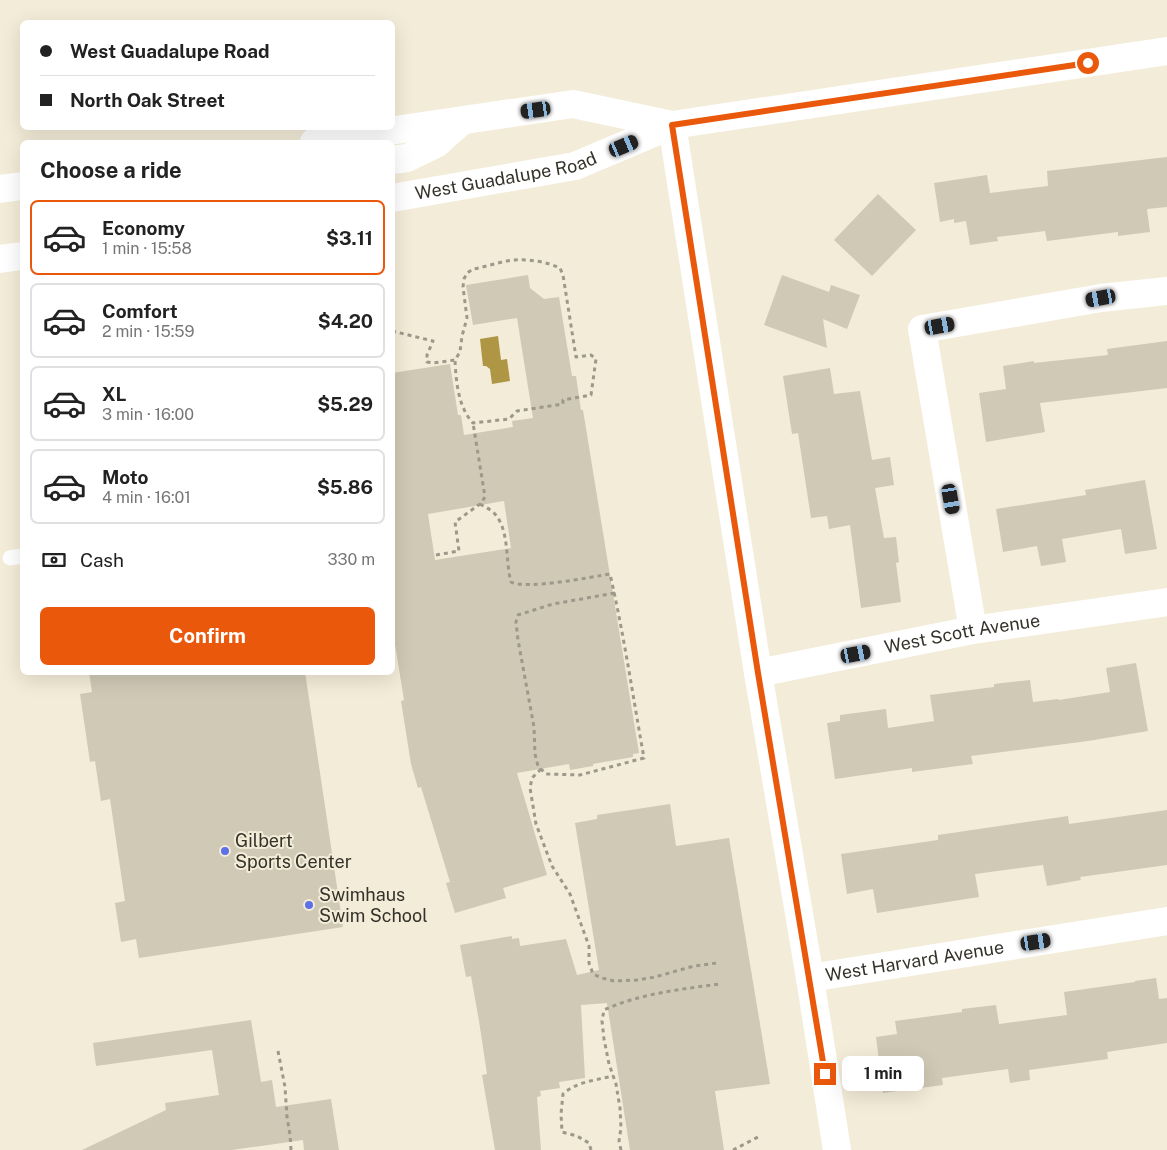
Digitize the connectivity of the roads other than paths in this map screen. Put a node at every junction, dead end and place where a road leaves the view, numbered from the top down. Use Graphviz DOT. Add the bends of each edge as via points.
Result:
graph roads {
  1 [pos="1167,51"];
  2 [pos="463,120"];
  3 [pos="672,125"];
  4 [pos="328,140"];
  5 [pos="395,160"];
  6 [pos="20,186"];
  7 [pos="0,189"];
  8 [pos="395,197"];
  9 [pos="20,256"];
  10 [pos="0,259"];
  11 [pos="1167,291"];
  12 [pos="1167,602"];
  13 [pos="973,630"];
  14 [pos="758,673"];
  15 [pos="1167,921"];
  16 [pos="810,978"];
  17 [pos="837,1150"];
  1 -- 3 [label="street, West Guadalupe Road"];
  2 -- 3 [label="street, West Guadalupe Road" via="573,104"];
  2 -- 4 [label="street, West Guadalupe Road"];
  2 -- 5 [label="street" via="436,144 407,158"];
  3 -- 8 [label="street, West Guadalupe Road" via="575,166"];
  3 -- 14 [label="street"];
  6 -- 7 [label="street"];
  9 -- 10 [label="street"];
  11 -- 13 [label="street" via="1101,298 922,329"];
  12 -- 13 [label="street, West Scott Avenue"];
  13 -- 14 [label="street, West Scott Avenue"];
  14 -- 16 [label="street"];
  15 -- 16 [label="street, West Harvard Avenue"];
  16 -- 17 [label="street"];
}
